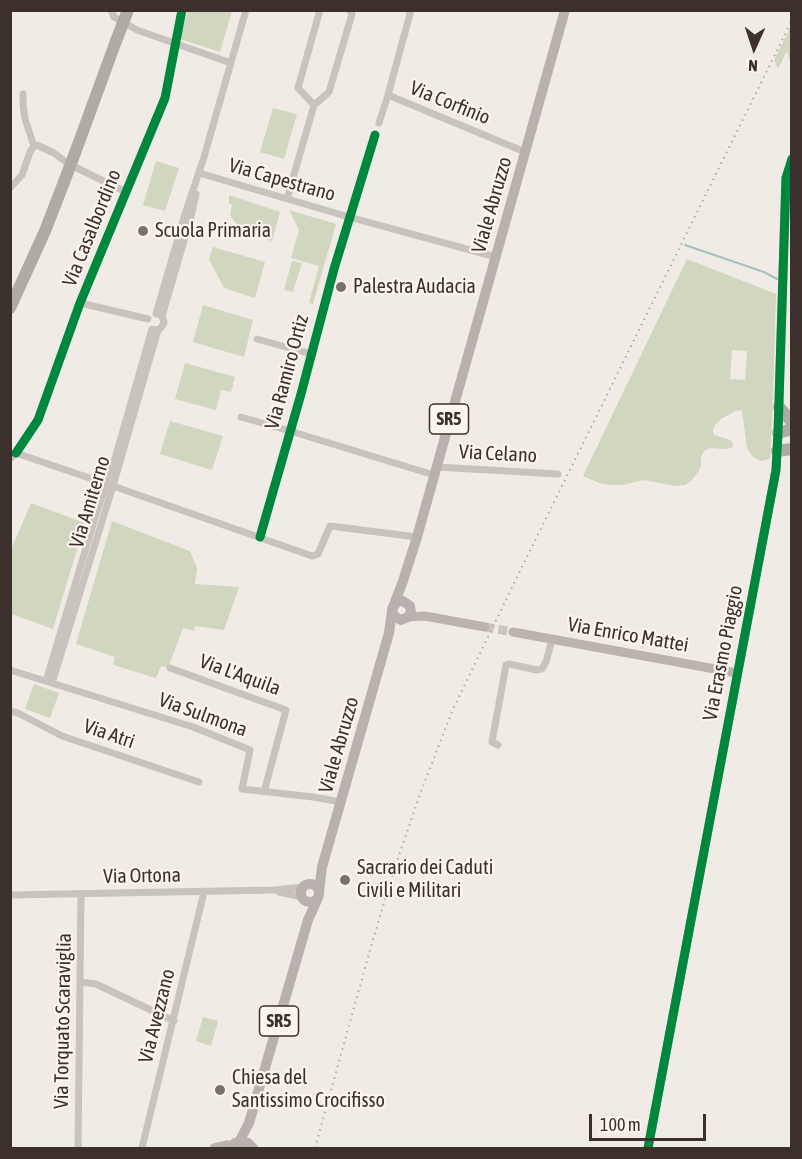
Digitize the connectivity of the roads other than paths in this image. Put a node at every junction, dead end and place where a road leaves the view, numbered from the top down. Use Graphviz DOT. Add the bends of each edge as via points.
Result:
graph roads {
  1 [pos="111,10"];
  2 [pos="128,10"];
  3 [pos="182,10"];
  4 [pos="246,10"];
  5 [pos="320,10"];
  6 [pos="350,10"];
  7 [pos="411,10"];
  8 [pos="565,10"];
  9 [pos="176,43"];
  10 [pos="231,63"];
  11 [pos="23,94"];
  12 [pos="388,95"];
  13 [pos="314,105"];
  14 [pos="379,123"];
  15 [pos="375,135"];
  16 [pos="34,146"];
  17 [pos="525,152"];
  18 [pos="70,158"];
  19 [pos="792,159"];
  20 [pos="77,168"];
  21 [pos="199,173"];
  22 [pos="10,188"];
  23 [pos="126,192"];
  24 [pos="287,199"];
  25 [pos="349,217"];
  26 [pos="496,257"];
  27 [pos="80,303"];
  28 [pos="10,308"];
  29 [pos="159,315"];
  30 [pos="148,319"];
  31 [pos="154,329"];
  32 [pos="257,339"];
  33 [pos="311,354"];
  34 [pos="779,407"];
  35 [pos="241,417"];
  36 [pos="792,422"];
  37 [pos="792,429"];
  38 [pos="290,431"];
  39 [pos="778,433"];
  40 [pos="792,449"];
  41 [pos="777,451"];
  42 [pos="13,456"];
  43 [pos="435,471"];
  44 [pos="558,474"];
  45 [pos="110,485"];
  46 [pos="260,537"];
  47 [pos="417,537"];
  48 [pos="403,581"];
  49 [pos="392,609"];
  50 [pos="406,612"];
  51 [pos="485,627"];
  52 [pos="513,632"];
  53 [pos="389,633"];
  54 [pos="552,639"];
  55 [pos="170,668"];
  56 [pos="10,670"];
  57 [pos="737,674"];
  58 [pos="49,682"];
  59 [pos="10,711"];
  60 [pos="498,745"];
  61 [pos="199,782"];
  62 [pos="264,792"];
  63 [pos="341,802"];
  64 [pos="204,892"];
  65 [pos="310,893"];
  66 [pos="81,894"];
  67 [pos="10,895"];
  68 [pos="80,982"];
  69 [pos="174,1021"];
  70 [pos="243,1146"];
  71 [pos="78,1149"];
  72 [pos="142,1149"];
  73 [pos="214,1149"];
  74 [pos="648,1149"];
  1 -- 9 [label="street" via="114,17 137,30"];
  2 -- 18 [label="highway, bridge"];
  3 -- 9 [label="street, Via Casalbordino"];
  4 -- 10 [label="street"];
  5 -- 13 [label="street" via="298,88"];
  6 -- 13 [label="street" via="329,92"];
  7 -- 12 [label="street"];
  8 -- 17 [label="main road, Viale Abruzzo / SR5"];
  9 -- 10 [label="street"];
  9 -- 23 [label="street, Via Casalbordino" via="165,98"];
  10 -- 21 [label="street"];
  11 -- 16 [label="street" via="25,119"];
  12 -- 14 [label="street, Via Corfinio"];
  12 -- 17 [label="street, Via Corfinio"];
  13 -- 24 [label="street"];
  15 -- 25 [label="street, Via Ramiro Ortiz"];
  16 -- 18 [label="street"];
  16 -- 22 [label="street" via="22,175"];
  17 -- 26 [label="main road, Viale Abruzzo / SR5"];
  18 -- 28 [label="highway, bridge" via="64,182"];
  19 -- 34 [label="street, Via Erasmo Piaggio" via="786,178"];
  20 -- 23 [label="street"];
  21 -- 24 [label="street, Via Capestrano"];
  21 -- 29 [label="street" via="184,214"];
  23 -- 27 [label="street, Via Casalbordino"];
  24 -- 25 [label="street, Via Capestrano"];
  25 -- 26 [label="street, Via Capestrano"];
  25 -- 33 [label="street, Via Ramiro Ortiz"];
  26 -- 43 [label="main road, Viale Abruzzo / SR5"];
  27 -- 30 [label="street"];
  27 -- 42 [label="street, Via Casalbordino" via="38,420"];
  29 -- 30 [label="street"];
  29 -- 31 [label="street" via="163,325"];
  30 -- 31 [label="street"];
  31 -- 45 [label="street, Via Amiterno"];
  32 -- 33 [label="street"];
  33 -- 38 [label="street, Via Ramiro Ortiz"];
  34 -- 36 [label="highway"];
  34 -- 39 [label="street, Via Erasmo Piaggio"];
  35 -- 38 [label="street, Via Celano"];
  37 -- 39 [label="highway"];
  38 -- 43 [label="street, Via Celano"];
  38 -- 46 [label="street, Via Ramiro Ortiz"];
  39 -- 41 [label="street, Via Erasmo Piaggio"];
  40 -- 41 [label="highway"];
  41 -- 57 [label="street, Via Erasmo Piaggio"];
  42 -- 45 [label="street, Via Casalbordino"];
  43 -- 44 [label="street, Via Celano"];
  43 -- 47 [label="main road, Viale Abruzzo / SR5"];
  45 -- 46 [label="street"];
  45 -- 58 [label="street, Via Amiterno" via="95,518"];
  46 -- 47 [label="street" via="312,556 318,554 330,526"];
  47 -- 48 [label="main road, Viale Abruzzo / SR5"];
  48 -- 49 [label="main road, Viale Abruzzo / SR5"];
  48 -- 50 [label="main road, Viale Abruzzo / SR5"];
  49 -- 50 [label="main road" via="394,616"];
  49 -- 50 [label="main road" via="398,601"];
  49 -- 53 [label="main road, Viale Abruzzo / SR5"];
  50 -- 51 [label="street"];
  50 -- 53 [label="main road, Viale Abruzzo / SR5"];
  52 -- 54 [label="street, Via Enrico Mattei"];
  53 -- 63 [label="main road, Viale Abruzzo / SR5"];
  54 -- 57 [label="street, Via Enrico Mattei"];
  54 -- 60 [label="street" via="542,669 506,665 492,742"];
  55 -- 62 [label="street, Via L'Aquila" via="286,710"];
  56 -- 58 [label="street, Via Sulmona"];
  57 -- 74 [label="street, Via Erasmo Piaggio"];
  58 -- 62 [label="street, Via Sulmona" via="193,727 249,750 242,789"];
  59 -- 61 [label="street, Via Atri" via="62,736"];
  62 -- 63 [label="street, Via Sulmona"];
  63 -- 65 [label="main road, Viale Abruzzo / SR5"];
  64 -- 65 [label="street, Via Ortona"];
  64 -- 66 [label="street, Via Ortona"];
  64 -- 69 [label="street, Via Avezzano"];
  65 -- 70 [label="main road, Viale Abruzzo / SR5" via="308,920"];
  66 -- 67 [label="street, Via Ortona"];
  66 -- 68 [label="street, Via Torquato Scaraviglia"];
  68 -- 69 [label="street" via="96,984"];
  68 -- 71 [label="street, Via Torquato Scaraviglia"];
  69 -- 72 [label="street, Via Avezzano"];
  70 -- 73 [label="street"];
}
